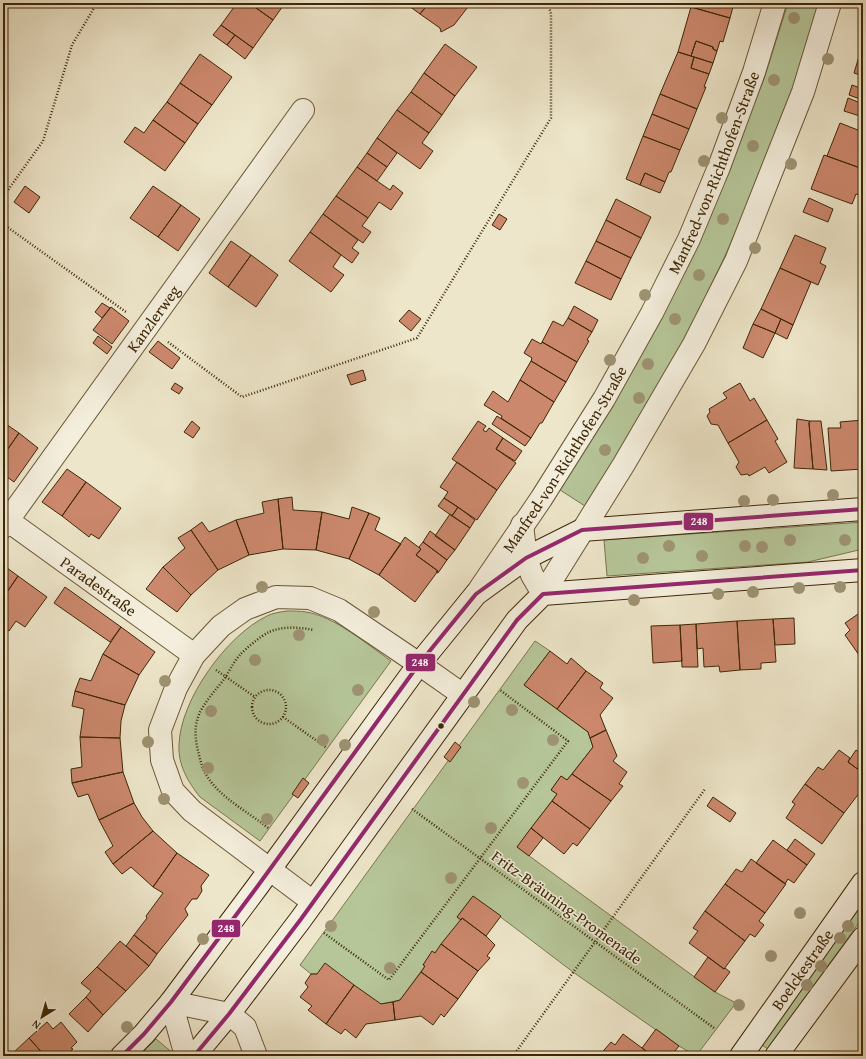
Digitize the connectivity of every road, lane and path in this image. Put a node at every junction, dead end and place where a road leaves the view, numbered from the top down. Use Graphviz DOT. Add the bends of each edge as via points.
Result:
graph roads {
  1 [pos="96,3"];
  2 [pos="548,3"];
  3 [pos="775,3"];
  4 [pos="830,3"];
  5 [pos="303,110"];
  6 [pos="3,197"];
  7 [pos="3,224"];
  8 [pos="127,312"];
  9 [pos="163,338"];
  10 [pos="863,509"];
  11 [pos="5,522"];
  12 [pos="522,525"];
  13 [pos="582,530"];
  14 [pos="526,558"];
  15 [pos="863,570"];
  16 [pos="476,594"];
  17 [pos="543,594"];
  18 [pos="318,630"];
  19 [pos="203,661"];
  20 [pos="419,664"];
  21 [pos="225,677"];
  22 [pos="494,686"];
  23 [pos="463,695"];
  24 [pos="255,697"];
  25 [pos="283,717"];
  26 [pos="327,748"];
  27 [pos="705,789"];
  28 [pos="406,805"];
  29 [pos="270,829"];
  30 [pos="480,858"];
  31 [pos="270,870"];
  32 [pos="863,883"];
  33 [pos="313,902"];
  34 [pos="323,932"];
  35 [pos="863,938"];
  36 [pos="596,942"];
  37 [pos="171,1002"];
  38 [pos="229,1014"];
  39 [pos="714,1028"];
  40 [pos="122,1056"];
  41 [pos="186,1056"];
  42 [pos="194,1056"];
  43 [pos="256,1056"];
  44 [pos="513,1056"];
  45 [pos="741,1056"];
  46 [pos="776,1056"];
  1 -- 6 [label="path" via="72,45 43,141"];
  2 -- 9 [label="path" via="551,14 551,118 417,338 242,397"];
  3 -- 12 [label="street, Manfred-von-Richthofen-Straße" via="754,72 689,239 652,313 604,399"];
  4 -- 13 [label="street" via="802,92 736,261 694,344"];
  5 -- 11 [label="street, Kanzlerweg"];
  7 -- 8 [label="path"];
  10 -- 13 [label="street"];
  11 -- 19 [label="street, Paradestraße"];
  12 -- 14 [label="street"];
  12 -- 16 [label="street, Manfred-von-Richthofen-Straße"];
  13 -- 14 [label="street"];
  13 -- 17 [label="street"];
  14 -- 16 [label="street"];
  14 -- 17 [label="street"];
  15 -- 17 [label="street"];
  16 -- 20 [label="street, Manfred-von-Richthofen-Straße"];
  17 -- 23 [label="street" via="517,620"];
  18 -- 21 [label="path" via="299,627 268,632 239,655"];
  19 -- 20 [label="street" via="221,626 245,609 276,597 310,598 339,610"];
  19 -- 21 [label="path"];
  19 -- 31 [label="street" via="176,688 160,730 162,760 173,791 192,811"];
  20 -- 23 [label="street"];
  20 -- 31 [label="street, Manfred-von-Richthofen-Straße"];
  21 -- 24 [label="path"];
  21 -- 29 [label="path" via="206,702 197,720 196,736 203,767 216,789"];
  22 -- 30 [label="path" via="568,741"];
  23 -- 33 [label="street"];
  24 -- 25 [label="path" via="252,712 259,720 274,723"];
  24 -- 25 [label="path" via="265,690 277,692 285,700 286,712"];
  25 -- 26 [label="path"];
  27 -- 36 [label="path"];
  28 -- 30 [label="path, Fritz-Bräuning-Promenade"];
  30 -- 34 [label="path" via="389,980"];
  30 -- 36 [label="path, Fritz-Bräuning-Promenade"];
  31 -- 33 [label="street"];
  31 -- 37 [label="street, Manfred-von-Richthofen-Straße"];
  32 -- 45 [label="street, Boelckestraße"];
  33 -- 38 [label="street"];
  35 -- 46 [label="street, Boelckestraße"];
  36 -- 39 [label="path, Fritz-Bräuning-Promenade"];
  36 -- 44 [label="path"];
  37 -- 38 [label="street"];
  37 -- 40 [label="street, Manfred-von-Richthofen-Straße"];
  37 -- 41 [label="street"];
  38 -- 42 [label="street"];
  38 -- 43 [label="street" via="245,1027"];
}
